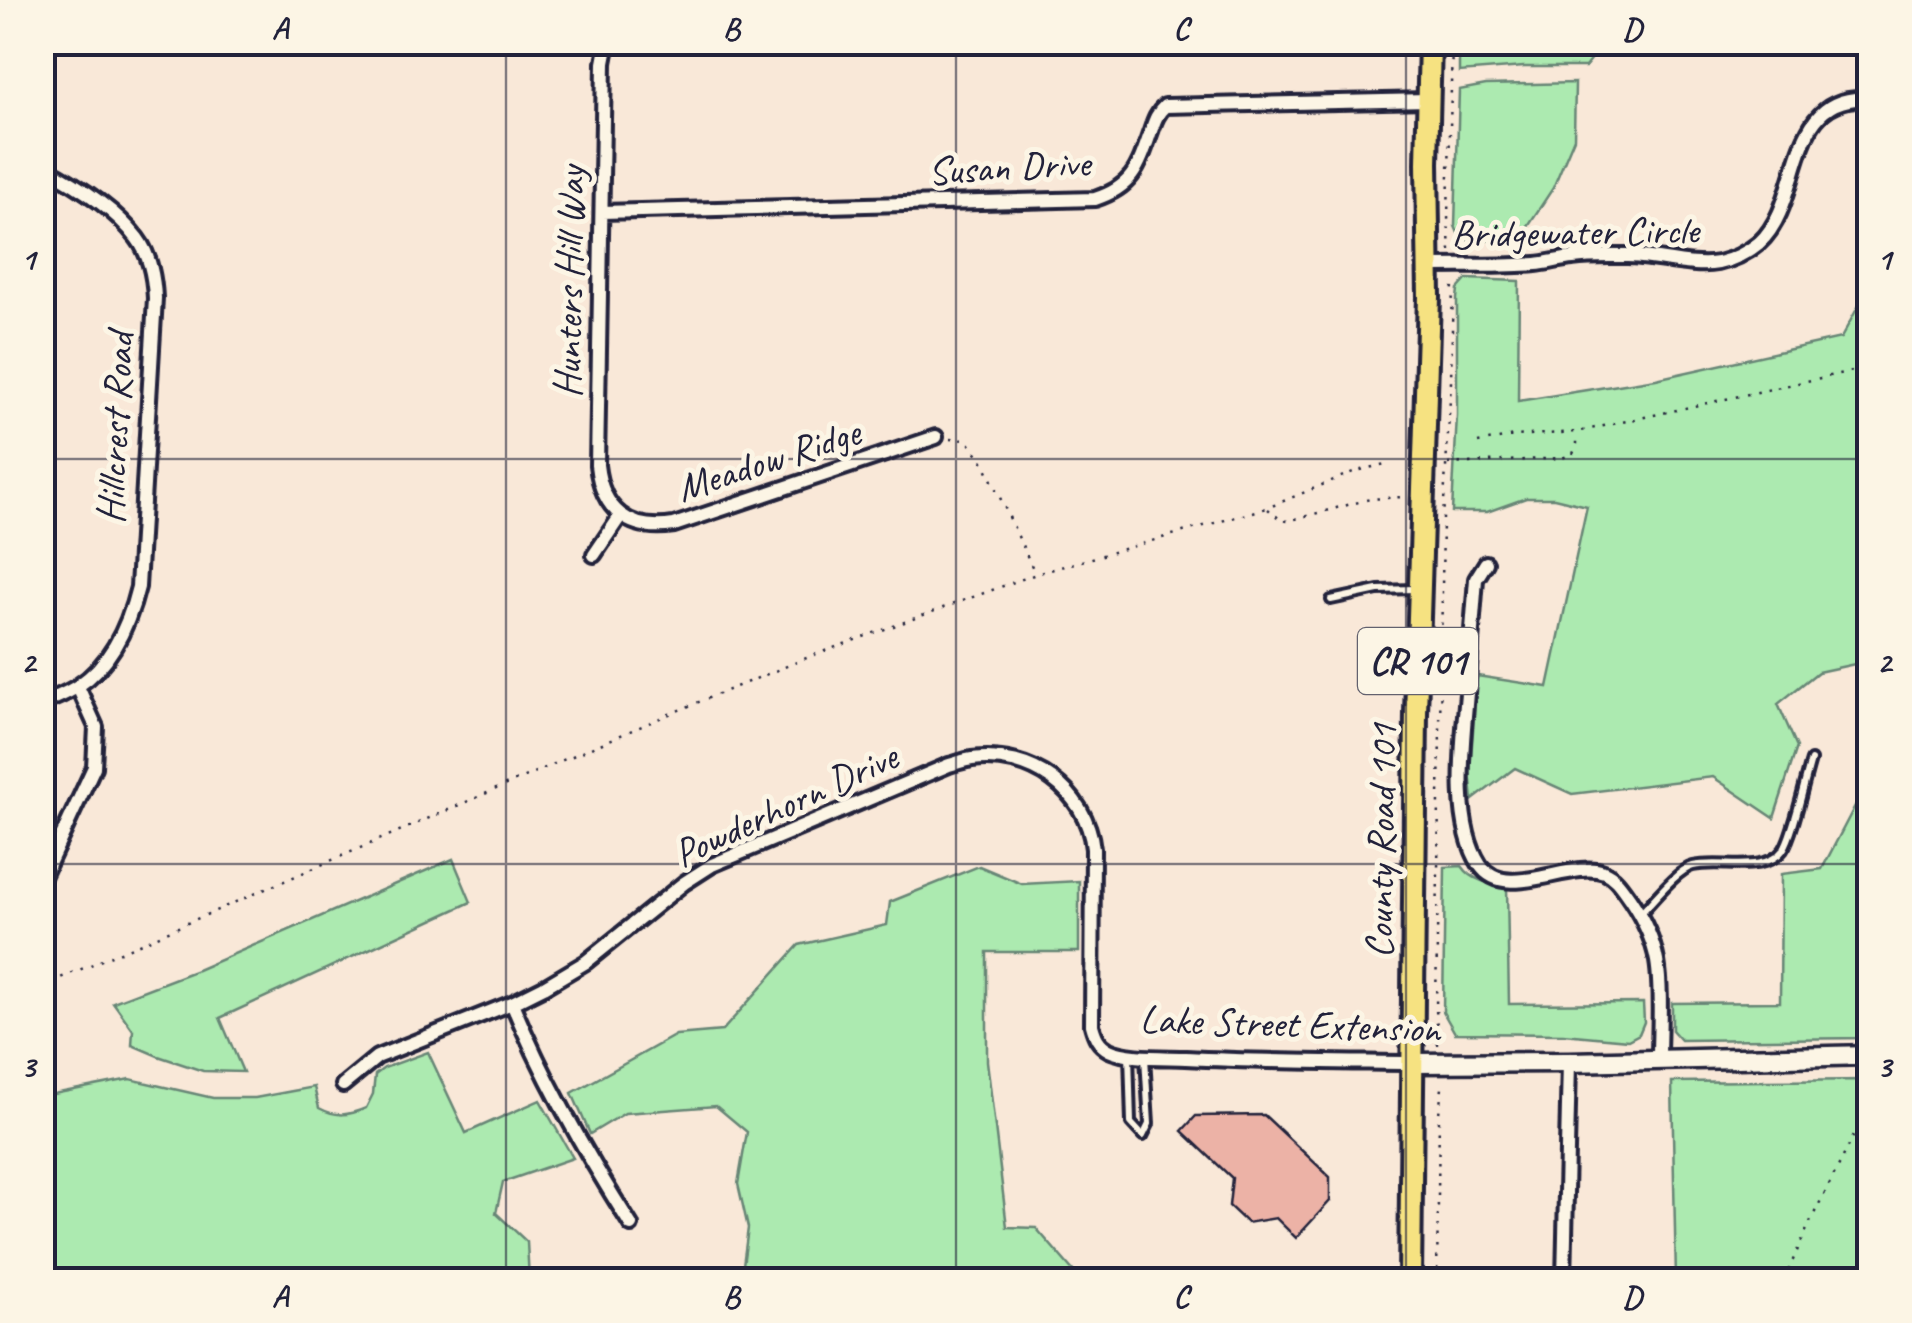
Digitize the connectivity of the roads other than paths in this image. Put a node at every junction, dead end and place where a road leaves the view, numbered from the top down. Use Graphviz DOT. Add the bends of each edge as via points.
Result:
graph roads {
  1 [pos="608,42"];
  2 [pos="1430,42"];
  3 [pos="1870,99"];
  4 [pos="1428,100"];
  5 [pos="42,166"];
  6 [pos="602,212"];
  7 [pos="1429,266"];
  8 [pos="936,437"];
  9 [pos="621,515"];
  10 [pos="594,555"];
  11 [pos="1486,563"];
  12 [pos="1421,588"];
  13 [pos="1331,600"];
  14 [pos="78,686"];
  15 [pos="42,704"];
  16 [pos="1811,760"];
  17 [pos="949,765"];
  18 [pos="42,878"];
  19 [pos="1640,914"];
  20 [pos="512,1003"];
  21 [pos="1128,1054"];
  22 [pos="1870,1055"];
  23 [pos="1145,1056"];
  24 [pos="1659,1060"];
  25 [pos="1569,1062"];
  26 [pos="1413,1063"];
  27 [pos="342,1085"];
  28 [pos="631,1226"];
  29 [pos="1410,1280"];
  30 [pos="1564,1280"];
  1 -- 6 [label="street, Hunters Hill Way"];
  2 -- 4 [label="main road, County Road 101 / CR 101"];
  3 -- 7 [label="street, Bridgewater Circle" via="1840,102 1810,126 1783,210 1772,229 1738,256 1717,263 1600,256"];
  4 -- 6 [label="street, Susan Drive" via="1165,106 1130,180 1095,199"];
  4 -- 7 [label="main road, County Road 101 / CR 101"];
  5 -- 14 [label="street, Hillcrest Road" via="138,238 154,277 138,587 117,643"];
  6 -- 9 [label="street, Hunters Hill Way" via="597,465 607,502"];
  7 -- 12 [label="main road, County Road 101 / CR 101"];
  8 -- 9 [label="street, Meadow Ridge" via="674,525 656,528"];
  9 -- 10 [label="street"];
  11 -- 19 [label="street" via="1476,579 1460,776 1466,825 1481,866 1520,881 1601,870 1616,879"];
  12 -- 13 [label="lane"];
  12 -- 26 [label="main road, County Road 101 / CR 101"];
  14 -- 15 [label="street, Hillcrest Road"];
  14 -- 18 [label="street" via="96,727 94,766"];
  16 -- 19 [label="lane" via="1786,847 1774,859 1692,866"];
  17 -- 20 [label="street, Powderhorn Drive" via="712,865 586,962"];
  17 -- 21 [label="street, Lake Street Extension" via="973,759 1023,765 1046,773 1082,811 1093,849 1092,1025 1102,1046"];
  19 -- 24 [label="street" via="1657,962"];
  20 -- 27 [label="street, Powderhorn Drive" via="377,1058"];
  20 -- 28 [label="street"];
  21 -- 23 [label="street, Lake Street Extension"];
  21 -- 23 [label="lane" via="1131,1123 1142,1136 1148,1124"];
  22 -- 24 [label="street, Lake Street Extension"];
  23 -- 26 [label="street, Lake Street Extension"];
  24 -- 25 [label="street, Lake Street Extension"];
  25 -- 26 [label="street, Lake Street Extension"];
  25 -- 30 [label="street"];
  26 -- 29 [label="main road, County Road 101 / CR 101"];
}
